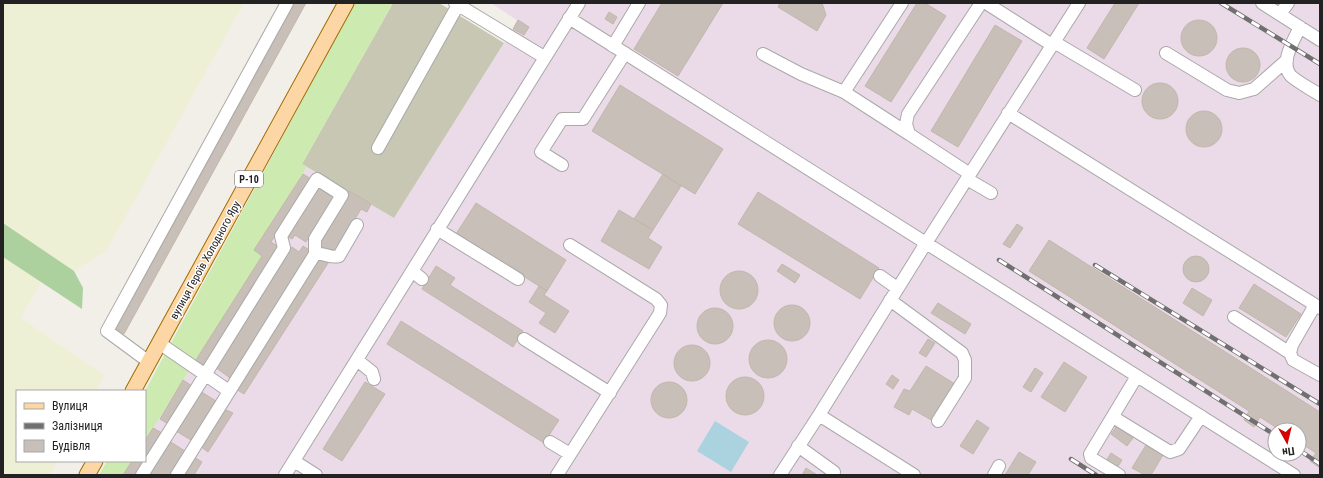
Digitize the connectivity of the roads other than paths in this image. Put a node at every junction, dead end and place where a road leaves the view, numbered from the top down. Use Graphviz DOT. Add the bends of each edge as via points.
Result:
graph roads {
  1 [pos="287,3"];
  2 [pos="346,3"];
  3 [pos="579,3"];
  4 [pos="639,3"];
  5 [pos="902,3"];
  6 [pos="981,3"];
  7 [pos="986,3"];
  8 [pos="1078,3"];
  9 [pos="1262,3"];
  10 [pos="1288,3"];
  11 [pos="457,4"];
  12 [pos="1280,14"];
  13 [pos="569,18"];
  14 [pos="1300,27"];
  15 [pos="1320,40"];
  16 [pos="1053,43"];
  17 [pos="613,46"];
  18 [pos="625,53"];
  19 [pos="1166,53"];
  20 [pos="763,54"];
  21 [pos="544,57"];
  22 [pos="1287,60"];
  23 [pos="1135,90"];
  24 [pos="844,92"];
  25 [pos="1320,95"];
  26 [pos="1008,113"];
  27 [pos="909,134"];
  28 [pos="378,148"];
  29 [pos="562,165"];
  30 [pos="968,177"];
  31 [pos="991,193"];
  32 [pos="357,226"];
  33 [pos="437,230"];
  34 [pos="926,243"];
  35 [pos="570,245"];
  36 [pos="315,254"];
  37 [pos="412,271"];
  38 [pos="880,276"];
  39 [pos="422,279"];
  40 [pos="518,279"];
  41 [pos="898,288"];
  42 [pos="890,300"];
  43 [pos="1318,307"];
  44 [pos="1234,318"];
  45 [pos="524,339"];
  46 [pos="160,343"];
  47 [pos="1290,352"];
  48 [pos="356,360"];
  49 [pos="149,362"];
  50 [pos="205,375"];
  51 [pos="1320,375"];
  52 [pos="1137,376"];
  53 [pos="374,379"];
  54 [pos="134,390"];
  55 [pos="229,390"];
  56 [pos="610,393"];
  57 [pos="819,415"];
  58 [pos="1201,416"];
  59 [pos="1113,417"];
  60 [pos="938,421"];
  61 [pos="550,442"];
  62 [pos="798,446"];
  63 [pos="570,454"];
  64 [pos="294,461"];
  65 [pos="94,462"];
  66 [pos="834,472"];
  67 [pos="87,475"];
  68 [pos="142,475"];
  69 [pos="177,475"];
  70 [pos="285,475"];
  71 [pos="316,475"];
  72 [pos="557,475"];
  73 [pos="780,475"];
  74 [pos="914,475"];
  75 [pos="1119,475"];
  76 [pos="1294,475"];
  1 -- 49 [label="lane" via="107,332"];
  2 -- 46 [label="main road, вулиця Героїв Холодного Яру / Р-10"];
  3 -- 13 [label="lane"];
  4 -- 17 [label="lane"];
  5 -- 24 [label="lane"];
  6 -- 27 [label="lane" via="908,114 906,124"];
  7 -- 16 [label="lane"];
  8 -- 16 [label="lane"];
  9 -- 12 [label="lane"];
  10 -- 12 [label="lane"];
  11 -- 21 [label="lane"];
  11 -- 28 [label="lane"];
  12 -- 14 [label="lane"];
  13 -- 17 [label="lane"];
  13 -- 21 [label="lane"];
  14 -- 15 [label="lane"];
  14 -- 22 [label="lane" via="1288,52"];
  16 -- 23 [label="lane"];
  16 -- 26 [label="lane"];
  17 -- 18 [label="lane"];
  18 -- 29 [label="lane" via="583,119 562,118 541,152"];
  18 -- 34 [label="lane"];
  19 -- 22 [label="lane" via="1227,90 1239,93 1254,89"];
  20 -- 24 [label="lane"];
  21 -- 33 [label="lane"];
  22 -- 25 [label="lane" via="1287,70 1291,76"];
  24 -- 27 [label="lane"];
  26 -- 30 [label="lane"];
  26 -- 43 [label="lane"];
  27 -- 30 [label="lane"];
  30 -- 31 [label="lane"];
  30 -- 34 [label="lane"];
  32 -- 36 [label="lane" via="339,256 332,258 320,253"];
  33 -- 37 [label="lane"];
  33 -- 40 [label="lane"];
  34 -- 41 [label="lane"];
  34 -- 52 [label="lane"];
  35 -- 56 [label="lane" via="656,299 661,305 660,313"];
  36 -- 50 [label="lane" via="315,239 342,195 317,179 281,236 284,248"];
  36 -- 55 [label="lane"];
  37 -- 39 [label="lane"];
  37 -- 48 [label="lane"];
  38 -- 41 [label="lane"];
  41 -- 42 [label="lane"];
  42 -- 57 [label="lane"];
  42 -- 60 [label="lane" via="962,353 965,360 965,378"];
  43 -- 47 [label="lane"];
  44 -- 47 [label="lane"];
  45 -- 56 [label="lane"];
  46 -- 49 [label="main road, вулиця Героїв Холодного Яру / Р-10"];
  46 -- 50 [label="lane"];
  47 -- 51 [label="lane" via="1293,360"];
  48 -- 53 [label="lane" via="372,372"];
  48 -- 64 [label="lane"];
  49 -- 54 [label="main road, вулиця Героїв Холодного Яру / Р-10"];
  50 -- 55 [label="lane"];
  50 -- 68 [label="lane"];
  52 -- 58 [label="lane"];
  52 -- 59 [label="lane"];
  55 -- 69 [label="lane"];
  56 -- 63 [label="lane"];
  57 -- 62 [label="lane"];
  57 -- 74 [label="lane"];
  58 -- 59 [label="lane" via="1179,449 1170,452"];
  58 -- 76 [label="lane"];
  59 -- 75 [label="lane" via="1090,454 1091,458"];
  61 -- 63 [label="lane"];
  62 -- 66 [label="lane"];
  62 -- 73 [label="lane"];
  63 -- 72 [label="lane"];
  64 -- 70 [label="lane"];
  64 -- 71 [label="lane"];
  65 -- 67 [label="main road"];
}
